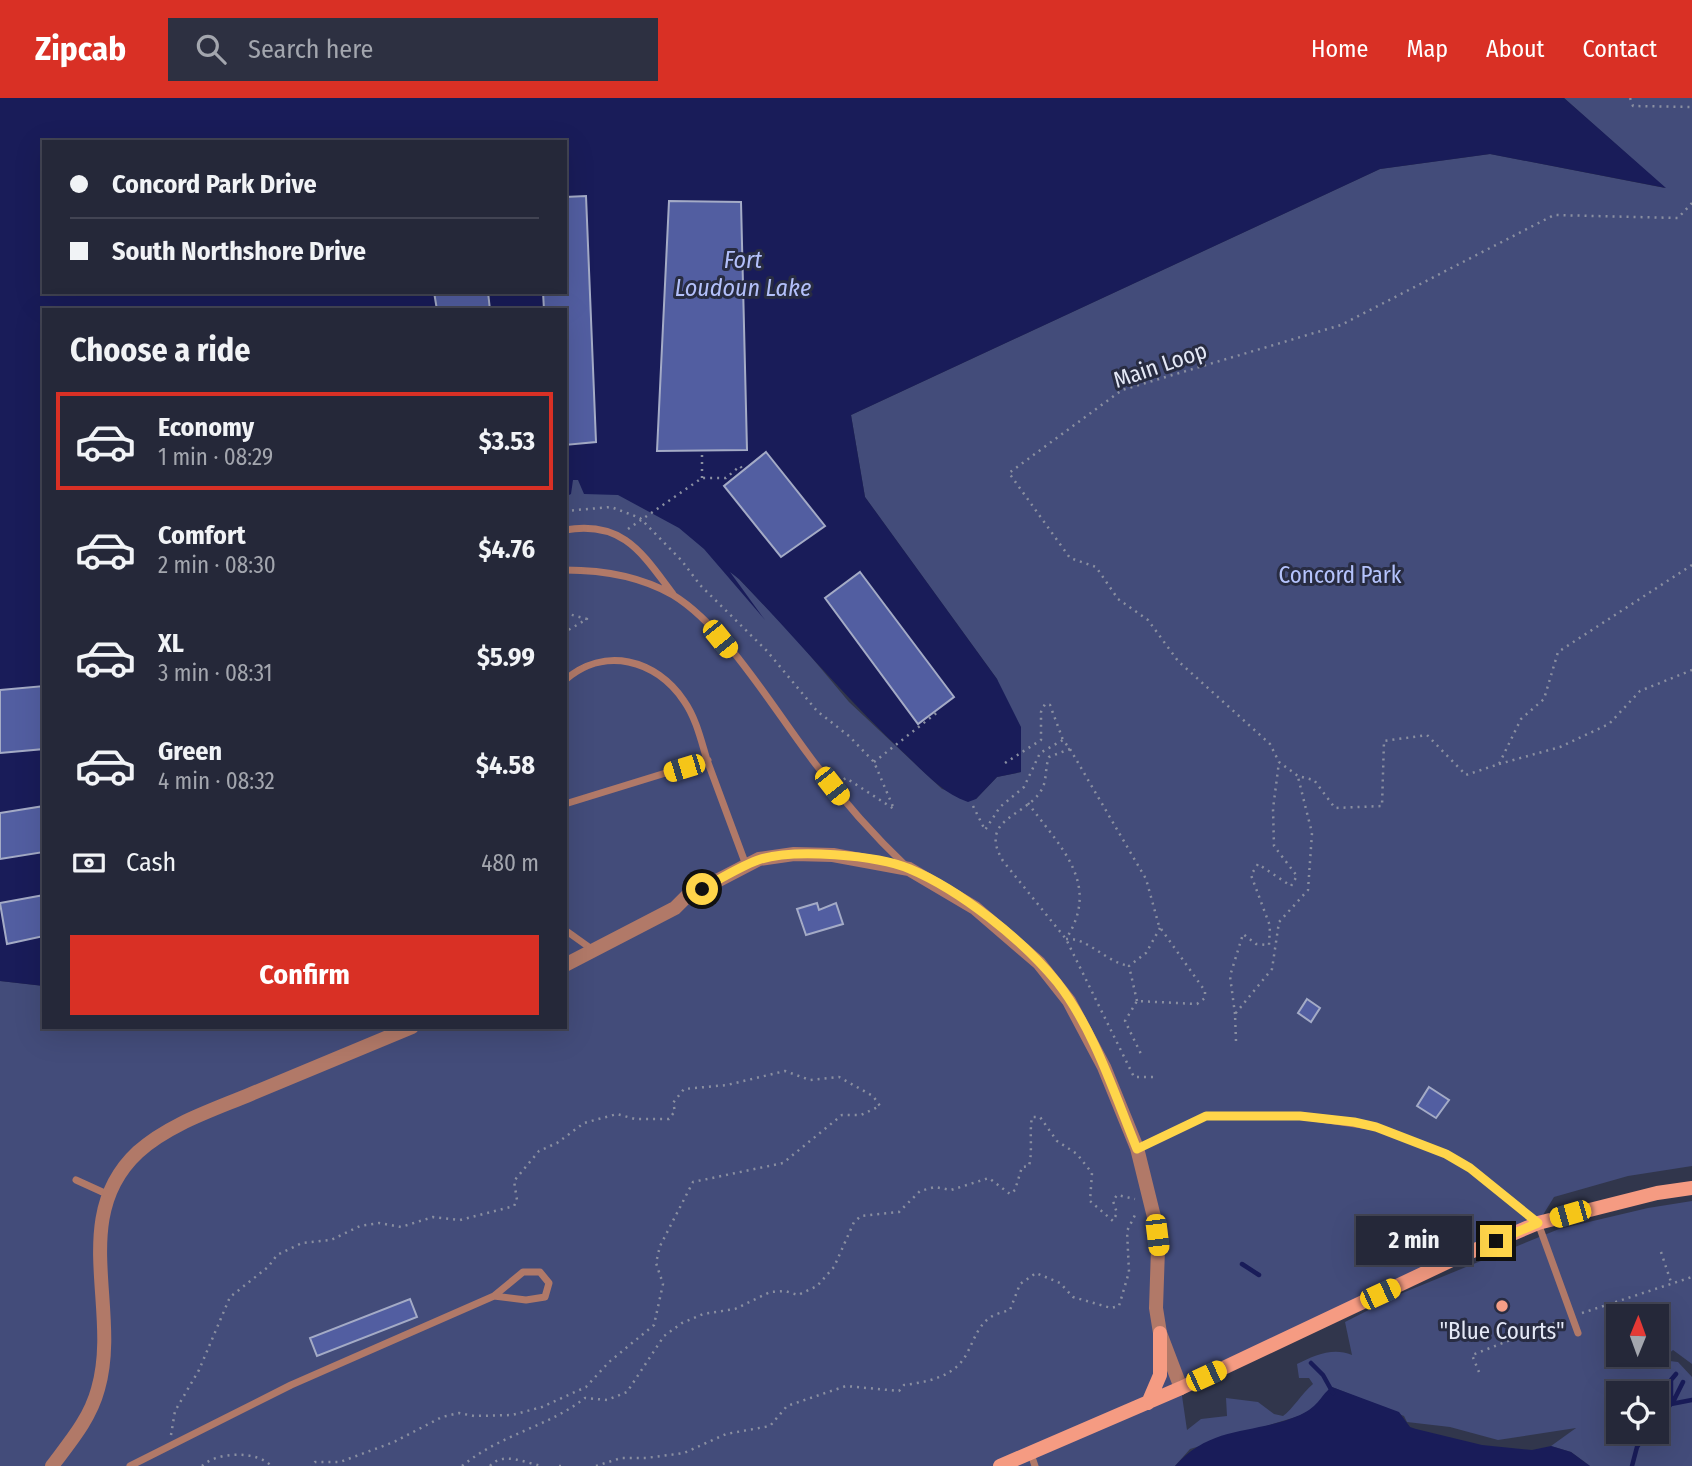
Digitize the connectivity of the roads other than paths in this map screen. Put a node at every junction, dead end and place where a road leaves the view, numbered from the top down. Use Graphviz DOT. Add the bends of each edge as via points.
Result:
graph roads {
  1 [pos="567,530"];
  2 [pos="567,570"];
  3 [pos="674,596"];
  4 [pos="567,679"];
  5 [pos="708,760"];
  6 [pos="567,803"];
  7 [pos="746,866"];
  8 [pos="909,869"];
  9 [pos="567,931"];
  10 [pos="593,950"];
  11 [pos="567,964"];
  12 [pos="407,1029"];
  13 [pos="1137,1149"];
  14 [pos="76,1180"];
  15 [pos="1692,1188"];
  16 [pos="108,1195"];
  17 [pos="1538,1223"];
  18 [pos="494,1296"];
  19 [pos="1160,1333"];
  20 [pos="1578,1333"];
  21 [pos="1181,1388"];
  22 [pos="1148,1403"];
  23 [pos="1033,1460"];
  24 [pos="52,1466"];
  25 [pos="130,1466"];
  26 [pos="1000,1466"];
  1 -- 3 [label="lane" via="598,528 620,536 635,546"];
  2 -- 3 [label="lane" via="644,580"];
  3 -- 8 [label="lane" via="720,639 855,814"];
  4 -- 5 [label="lane" via="603,659 631,661 649,670 685,702"];
  5 -- 6 [label="lane"];
  5 -- 7 [label="lane"];
  7 -- 8 [label="street" via="759,859 794,854 834,855"];
  7 -- 10 [label="street"];
  8 -- 13 [label="street" via="975,908 1057,982 1104,1067"];
  9 -- 10 [label="lane"];
  10 -- 11 [label="street"];
  12 -- 16 [label="street" via="187,1121 137,1153"];
  13 -- 17 [label="lane" via="1206,1116 1300,1116 1376,1127 1470,1168"];
  13 -- 19 [label="street" via="1155,1221"];
  14 -- 16 [label="lane"];
  15 -- 17 [label="main road"];
  16 -- 24 [label="street" via="98,1237 104,1326 98,1389 76,1435"];
  17 -- 20 [label="lane"];
  17 -- 21 [label="main road"];
  18 -- 18 [label="lane" via="545,1297 549,1283 540,1272 523,1272"];
  18 -- 25 [label="lane" via="291,1385"];
  19 -- 21 [label="street"];
  19 -- 22 [label="main road" via="1160,1375"];
  21 -- 22 [label="main road"];
  22 -- 23 [label="main road"];
  23 -- 26 [label="main road"];
}
